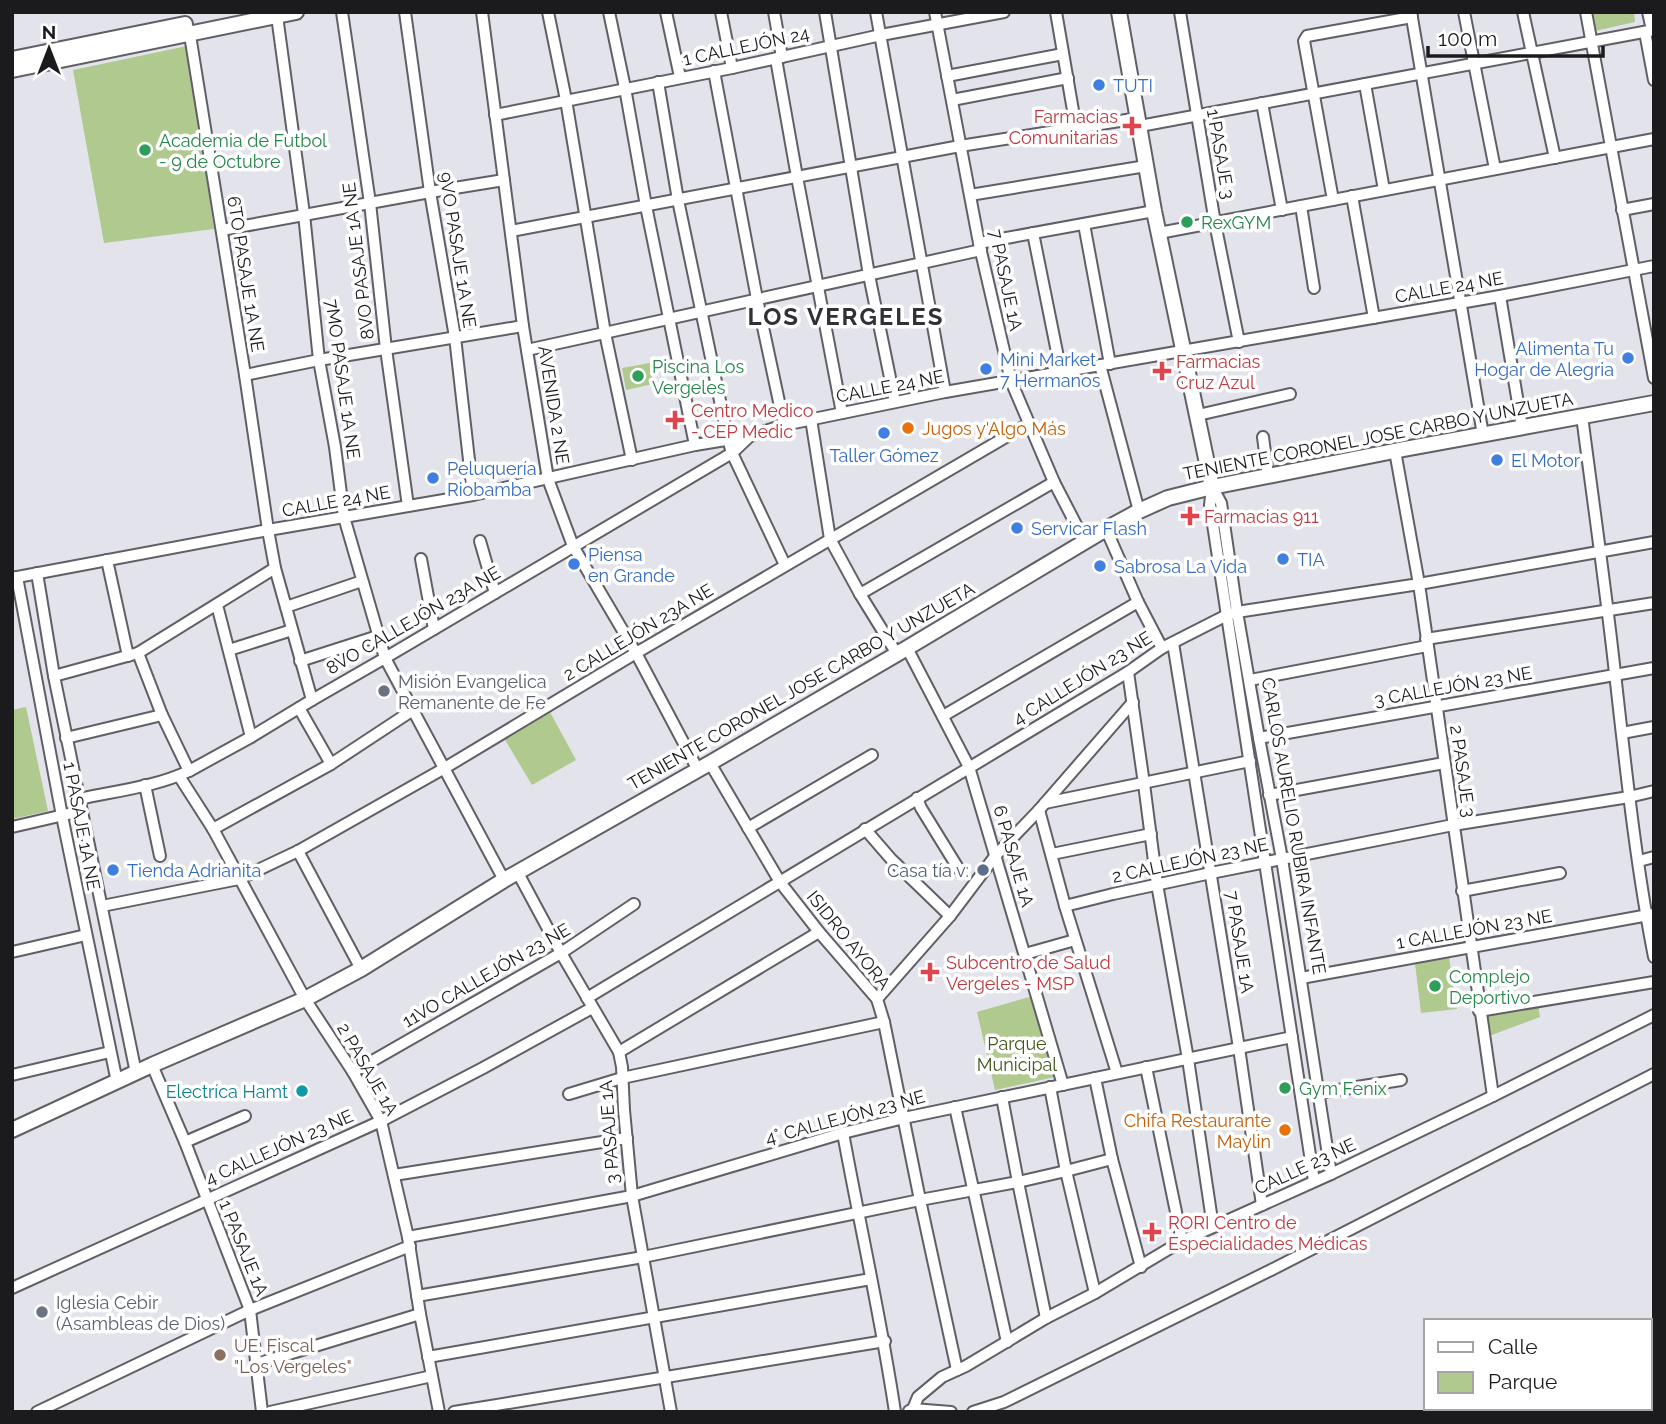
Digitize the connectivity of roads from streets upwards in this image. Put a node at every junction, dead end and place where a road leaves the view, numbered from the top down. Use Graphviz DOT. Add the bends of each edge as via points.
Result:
graph roads {
  1 [pos="248,12"];
  2 [pos="296,12"];
  3 [pos="342,12"];
  4 [pos="405,12"];
  5 [pos="482,12"];
  6 [pos="548,12"];
  7 [pos="609,12"];
  8 [pos="666,12"];
  9 [pos="721,12"];
  10 [pos="774,12"];
  11 [pos="825,12"];
  12 [pos="876,12"];
  13 [pos="935,12"];
  14 [pos="1004,12"];
  15 [pos="1056,12"];
  16 [pos="1119,12"];
  17 [pos="1180,12"];
  18 [pos="1464,12"];
  19 [pos="1523,12"];
  20 [pos="1586,12"];
  21 [pos="1648,12"];
  22 [pos="1411,15"];
  23 [pos="277,16"];
  24 [pos="937,25"];
  25 [pos="189,28"];
  26 [pos="1650,31"];
  27 [pos="881,35"];
  28 [pos="1591,42"];
  29 [pos="831,46"];
  30 [pos="1532,52"];
  31 [pos="1063,54"];
  32 [pos="779,58"];
  33 [pos="12,59"];
  34 [pos="1474,64"];
  35 [pos="732,68"];
  36 [pos="12,70"];
  37 [pos="714,71"];
  38 [pos="1421,73"];
  39 [pos="947,76"];
  40 [pos="680,77"];
  41 [pos="1068,78"];
  42 [pos="1654,80"];
  43 [pos="658,82"];
  44 [pos="1365,84"];
  45 [pos="625,88"];
  46 [pos="1312,94"];
  47 [pos="566,100"];
  48 [pos="952,100"];
  49 [pos="1262,103"];
  50 [pos="495,115"];
  51 [pos="1197,115"];
  52 [pos="1139,122"];
  53 [pos="1076,128"];
  54 [pos="1654,139"];
  55 [pos="961,146"];
  56 [pos="1610,147"];
  57 [pos="902,157"];
  58 [pos="1555,158"];
  59 [pos="1146,166"];
  60 [pos="851,167"];
  61 [pos="1495,169"];
  62 [pos="797,177"];
  63 [pos="504,180"];
  64 [pos="1440,180"];
  65 [pos="736,189"];
  66 [pos="1384,190"];
  67 [pos="430,192"];
  68 [pos="970,195"];
  69 [pos="1352,197"];
  70 [pos="678,200"];
  71 [pos="1333,200"];
  72 [pos="369,203"];
  73 [pos="1654,204"];
  74 [pos="646,206"];
  75 [pos="1301,206"];
  76 [pos="1282,210"];
  77 [pos="1622,210"];
  78 [pos="1154,211"];
  79 [pos="304,214"];
  80 [pos="585,218"];
  81 [pos="1215,223"];
  82 [pos="1084,224"];
  83 [pos="222,230"];
  84 [pos="511,231"];
  85 [pos="1033,233"];
  86 [pos="1159,233"];
  87 [pos="980,246"];
  88 [pos="921,263"];
  89 [pos="1654,266"];
  90 [pos="1633,270"];
  91 [pos="869,275"];
  92 [pos="817,286"];
  93 [pos="1314,288"];
  94 [pos="1500,296"];
  95 [pos="757,299"];
  96 [pos="1461,302"];
  97 [pos="703,312"];
  98 [pos="1374,318"];
  99 [pos="669,319"];
  100 [pos="523,326"];
  101 [pos="605,333"];
  102 [pos="455,337"];
  103 [pos="1239,342"];
  104 [pos="386,349"];
  105 [pos="527,350"];
  106 [pos="1183,352"];
  107 [pos="319,360"];
  108 [pos="1105,365"];
  109 [pos="1061,372"];
  110 [pos="245,375"];
  111 [pos="1654,378"];
  112 [pos="1011,382"];
  113 [pos="945,392"];
  114 [pos="1290,394"];
  115 [pos="895,402"];
  116 [pos="1654,403"];
  117 [pos="842,413"];
  118 [pos="1198,415"];
  119 [pos="1582,415"];
  120 [pos="811,419"];
  121 [pos="1028,424"];
  122 [pos="784,425"];
  123 [pos="1522,427"];
  124 [pos="1483,435"];
  125 [pos="750,436"];
  126 [pos="1263,437"];
  127 [pos="728,439"];
  128 [pos="695,445"];
  129 [pos="1395,451"];
  130 [pos="732,453"];
  131 [pos="632,460"];
  132 [pos="1268,476"];
  133 [pos="548,479"];
  134 [pos="1054,482"];
  135 [pos="1212,487"];
  136 [pos="473,495"];
  137 [pos="408,506"];
  138 [pos="1139,511"];
  139 [pos="345,517"];
  140 [pos="1106,529"];
  141 [pos="268,530"];
  142 [pos="830,539"];
  143 [pos="480,541"];
  144 [pos="1084,542"];
  145 [pos="1654,542"];
  146 [pos="573,546"];
  147 [pos="1600,552"];
  148 [pos="421,559"];
  149 [pos="107,560"];
  150 [pos="785,565"];
  151 [pos="275,569"];
  152 [pos="37,573"];
  153 [pos="15,578"];
  154 [pos="362,581"];
  155 [pos="1419,584"];
  156 [pos="495,593"];
  157 [pos="860,594"];
  158 [pos="1138,602"];
  159 [pos="1654,603"];
  160 [pos="217,605"];
  161 [pos="286,607"];
  162 [pos="1608,611"];
  163 [pos="1232,614"];
  164 [pos="434,629"];
  165 [pos="292,630"];
  166 [pos="378,636"];
  167 [pos="1427,642"];
  168 [pos="1173,643"];
  169 [pos="1162,648"];
  170 [pos="229,650"];
  171 [pos="902,651"];
  172 [pos="636,653"];
  173 [pos="133,654"];
  174 [pos="385,659"];
  175 [pos="300,661"];
  176 [pos="1654,668"];
  177 [pos="1128,672"];
  178 [pos="54,676"];
  179 [pos="1615,676"];
  180 [pos="1250,680"];
  181 [pos="312,700"];
  182 [pos="1133,702"];
  183 [pos="1435,707"];
  184 [pos="299,708"];
  185 [pos="413,710"];
  186 [pos="162,715"];
  187 [pos="943,716"];
  188 [pos="1654,727"];
  189 [pos="1622,733"];
  190 [pos="251,737"];
  191 [pos="66,738"];
  192 [pos="1259,738"];
  193 [pos="872,755"];
  194 [pos="1250,761"];
  195 [pos="1444,762"];
  196 [pos="331,764"];
  197 [pos="704,766"];
  198 [pos="969,766"];
  199 [pos="443,769"];
  200 [pos="1194,772"];
  201 [pos="184,773"];
  202 [pos="1144,783"];
  203 [pos="145,785"];
  204 [pos="1654,791"];
  205 [pos="1269,795"];
  206 [pos="1629,797"];
  207 [pos="917,798"];
  208 [pos="79,799"];
  209 [pos="1042,806"];
  210 [pos="82,811"];
  211 [pos="61,816"];
  212 [pos="1453,825"];
  213 [pos="12,827"];
  214 [pos="748,828"];
  215 [pos="213,829"];
  216 [pos="865,829"];
  217 [pos="1151,834"];
  218 [pos="298,851"];
  219 [pos="1052,854"];
  220 [pos="996,855"];
  221 [pos="160,856"];
  222 [pos="1654,857"];
  223 [pos="1282,859"];
  224 [pos="1639,861"];
  225 [pos="1265,863"];
  226 [pos="958,867"];
  227 [pos="518,873"];
  228 [pos="1211,873"];
  229 [pos="1560,873"];
  230 [pos="239,879"];
  231 [pos="504,880"];
  232 [pos="780,882"];
  233 [pos="1157,884"];
  234 [pos="1462,891"];
  235 [pos="634,904"];
  236 [pos="102,906"];
  237 [pos="1065,906"];
  238 [pos="1650,915"];
  239 [pos="950,916"];
  240 [pos="819,932"];
  241 [pos="86,935"];
  242 [pos="1075,940"];
  243 [pos="1470,947"];
  244 [pos="12,952"];
  245 [pos="561,953"];
  246 [pos="1025,954"];
  247 [pos="1654,957"];
  248 [pos="361,969"];
  249 [pos="1301,978"];
  250 [pos="1654,982"];
  251 [pos="305,999"];
  252 [pos="877,999"];
  253 [pos="589,1003"];
  254 [pos="1479,1011"];
  255 [pos="1654,1015"];
  256 [pos="884,1022"];
  257 [pos="1292,1037"];
  258 [pos="1239,1048"];
  259 [pos="110,1052"];
  260 [pos="619,1052"];
  261 [pos="1188,1059"];
  262 [pos="152,1065"];
  263 [pos="1146,1067"];
  264 [pos="353,1072"];
  265 [pos="136,1073"];
  266 [pos="1117,1073"];
  267 [pos="1654,1074"];
  268 [pos="12,1075"];
  269 [pos="622,1078"];
  270 [pos="1095,1078"];
  271 [pos="1401,1080"];
  272 [pos="117,1082"];
  273 [pos="1063,1085"];
  274 [pos="1050,1087"];
  275 [pos="1319,1093"];
  276 [pos="569,1094"];
  277 [pos="1493,1096"];
  278 [pos="1002,1097"];
  279 [pos="955,1107"];
  280 [pos="245,1116"];
  281 [pos="904,1118"];
  282 [pos="381,1121"];
  283 [pos="12,1130"];
  284 [pos="843,1133"];
  285 [pos="627,1138"];
  286 [pos="185,1142"];
  287 [pos="1112,1159"];
  288 [pos="1066,1171"];
  289 [pos="1331,1174"];
  290 [pos="394,1175"];
  291 [pos="1314,1181"];
  292 [pos="1018,1182"];
  293 [pos="973,1191"];
  294 [pos="632,1196"];
  295 [pos="206,1199"];
  296 [pos="920,1200"];
  297 [pos="1262,1205"];
  298 [pos="858,1214"];
  299 [pos="1213,1227"];
  300 [pos="1182,1241"];
  301 [pos="409,1242"];
  302 [pos="643,1257"];
  303 [pos="1141,1266"];
  304 [pos="871,1279"];
  305 [pos="12,1288"];
  306 [pos="1095,1293"];
  307 [pos="417,1296"];
  308 [pos="250,1310"];
  309 [pos="420,1314"];
  310 [pos="654,1318"];
  311 [pos="1046,1318"];
  312 [pos="884,1341"];
  313 [pos="1007,1342"];
  314 [pos="428,1357"];
  315 [pos="256,1364"];
  316 [pos="957,1370"];
  317 [pos="432,1376"];
  318 [pos="665,1378"];
  319 [pos="910,1410"];
  320 [pos="37,1412"];
  321 [pos="261,1412"];
  322 [pos="271,1412"];
  323 [pos="439,1412"];
  324 [pos="454,1412"];
  325 [pos="671,1412"];
  326 [pos="895,1412"];
  327 [pos="951,1412"];
  328 [pos="973,1412"];
  1 -- 25 [label="street"];
  2 -- 23 [label="street"];
  3 -- 72 [label="street, 8VO PASAJE 1A NE"];
  4 -- 67 [label="street, 9VO PASAJE 1A NE"];
  5 -- 50 [label="street, AVENIDA 2 NE"];
  6 -- 47 [label="street"];
  7 -- 45 [label="street"];
  8 -- 40 [label="street"];
  9 -- 35 [label="street"];
  10 -- 32 [label="street"];
  11 -- 29 [label="street"];
  12 -- 27 [label="street"];
  13 -- 24 [label="street, 7 PASAJE 1A"];
  14 -- 24 [label="street, 1 CALLEJÓN 24"];
  15 -- 31 [label="street"];
  16 -- 52 [label="street"];
  17 -- 51 [label="street, 1 PASAJE 3"];
  18 -- 34 [label="street"];
  19 -- 30 [label="street"];
  20 -- 28 [label="street"];
  21 -- 26 [label="street"];
  22 -- 38 [label="street"];
  22 -- 46 [label="street" via="1307,36"];
  23 -- 25 [label="street"];
  23 -- 79 [label="street, 7MO PASAJE 1A NE"];
  24 -- 27 [label="street, 1 CALLEJÓN 24"];
  24 -- 39 [label="street, 7 PASAJE 1A"];
  25 -- 33 [label="street"];
  25 -- 36 [label="street"];
  25 -- 83 [label="street, 6TO PASAJE 1A NE"];
  26 -- 28 [label="street"];
  26 -- 42 [label="street"];
  27 -- 29 [label="street, 1 CALLEJÓN 24"];
  27 -- 57 [label="street"];
  28 -- 30 [label="street"];
  28 -- 56 [label="street"];
  29 -- 32 [label="street, 1 CALLEJÓN 24"];
  29 -- 60 [label="street"];
  30 -- 34 [label="street"];
  30 -- 58 [label="street"];
  31 -- 39 [label="street"];
  31 -- 41 [label="street"];
  32 -- 35 [label="street, 1 CALLEJÓN 24"];
  32 -- 62 [label="street"];
  34 -- 38 [label="street"];
  34 -- 61 [label="street"];
  35 -- 37 [label="street, 1 CALLEJÓN 24"];
  37 -- 40 [label="street, 1 CALLEJÓN 24"];
  37 -- 65 [label="street"];
  38 -- 44 [label="street"];
  38 -- 64 [label="street"];
  39 -- 48 [label="street, 7 PASAJE 1A"];
  40 -- 43 [label="street, 1 CALLEJÓN 24"];
  41 -- 48 [label="street"];
  41 -- 53 [label="street"];
  43 -- 45 [label="street, 1 CALLEJÓN 24"];
  43 -- 70 [label="street"];
  44 -- 46 [label="street"];
  44 -- 66 [label="street"];
  45 -- 47 [label="street, 1 CALLEJÓN 24"];
  45 -- 74 [label="street"];
  46 -- 49 [label="street"];
  46 -- 71 [label="street"];
  47 -- 50 [label="street, 1 CALLEJÓN 24"];
  47 -- 80 [label="street"];
  48 -- 55 [label="street, 7 PASAJE 1A"];
  49 -- 51 [label="street"];
  49 -- 76 [label="street"];
  50 -- 63 [label="street, AVENIDA 2 NE"];
  51 -- 52 [label="street"];
  51 -- 81 [label="street, 1 PASAJE 3"];
  52 -- 53 [label="street"];
  52 -- 59 [label="street"];
  53 -- 55 [label="street"];
  54 -- 56 [label="street"];
  55 -- 57 [label="street"];
  55 -- 68 [label="street, 7 PASAJE 1A"];
  56 -- 58 [label="street"];
  56 -- 77 [label="street"];
  57 -- 60 [label="street"];
  57 -- 88 [label="street"];
  58 -- 61 [label="street"];
  59 -- 68 [label="street"];
  59 -- 78 [label="street"];
  60 -- 62 [label="street"];
  60 -- 91 [label="street"];
  61 -- 64 [label="street"];
  62 -- 65 [label="street"];
  62 -- 92 [label="street"];
  63 -- 67 [label="street"];
  63 -- 84 [label="street, AVENIDA 2 NE"];
  64 -- 66 [label="street"];
  64 -- 96 [label="street"];
  65 -- 70 [label="street"];
  65 -- 95 [label="street"];
  66 -- 69 [label="street"];
  67 -- 72 [label="street"];
  67 -- 102 [label="street, 9VO PASAJE 1A NE"];
  68 -- 87 [label="street, 7 PASAJE 1A"];
  69 -- 71 [label="street"];
  69 -- 98 [label="street"];
  70 -- 74 [label="street"];
  70 -- 97 [label="street"];
  71 -- 75 [label="street"];
  72 -- 79 [label="street"];
  72 -- 104 [label="street, 8VO PASAJE 1A NE"];
  73 -- 77 [label="street"];
  74 -- 80 [label="street"];
  74 -- 99 [label="street"];
  75 -- 76 [label="street"];
  75 -- 93 [label="street"];
  76 -- 81 [label="street"];
  77 -- 90 [label="street"];
  78 -- 82 [label="street"];
  78 -- 86 [label="street"];
  79 -- 83 [label="street"];
  79 -- 107 [label="street, 7MO PASAJE 1A NE"];
  80 -- 84 [label="street"];
  80 -- 101 [label="street"];
  81 -- 86 [label="street"];
  81 -- 103 [label="street, 1 PASAJE 3"];
  82 -- 85 [label="street"];
  82 -- 108 [label="street"];
  83 -- 110 [label="street, 6TO PASAJE 1A NE"];
  84 -- 100 [label="street, AVENIDA 2 NE"];
  85 -- 87 [label="street"];
  85 -- 109 [label="street"];
  86 -- 106 [label="street"];
  87 -- 88 [label="street"];
  87 -- 112 [label="street, 7 PASAJE 1A"];
  88 -- 91 [label="street"];
  88 -- 113 [label="street"];
  89 -- 90 [label="street, CALLE 24 NE"];
  90 -- 94 [label="street, CALLE 24 NE"];
  90 -- 111 [label="street"];
  91 -- 92 [label="street"];
  91 -- 115 [label="street"];
  92 -- 95 [label="street"];
  92 -- 117 [label="street"];
  94 -- 96 [label="street, CALLE 24 NE"];
  94 -- 123 [label="street"];
  95 -- 97 [label="street"];
  95 -- 122 [label="street"];
  96 -- 98 [label="street, CALLE 24 NE"];
  96 -- 124 [label="street"];
  97 -- 99 [label="street"];
  97 -- 127 [label="street"];
  98 -- 103 [label="street, CALLE 24 NE"];
  99 -- 101 [label="street"];
  99 -- 128 [label="street"];
  100 -- 102 [label="street"];
  100 -- 105 [label="street, AVENIDA 2 NE"];
  101 -- 105 [label="street"];
  101 -- 131 [label="street"];
  102 -- 104 [label="street"];
  102 -- 136 [label="street, 9VO PASAJE 1A NE"];
  103 -- 106 [label="street, CALLE 24 NE"];
  104 -- 107 [label="street"];
  104 -- 137 [label="street, 8VO PASAJE 1A NE"];
  105 -- 133 [label="street, AVENIDA 2 NE"];
  106 -- 108 [label="street, CALLE 24 NE"];
  106 -- 118 [label="street"];
  107 -- 110 [label="street"];
  107 -- 139 [label="street, 7MO PASAJE 1A NE"];
  108 -- 109 [label="street, CALLE 24 NE"];
  108 -- 138 [label="street"];
  109 -- 112 [label="street, CALLE 24 NE"];
  110 -- 141 [label="street, 6TO PASAJE 1A NE"];
  112 -- 113 [label="street, CALLE 24 NE"];
  112 -- 121 [label="street, 7 PASAJE 1A"];
  113 -- 115 [label="street, CALLE 24 NE"];
  114 -- 118 [label="street"];
  115 -- 117 [label="street, CALLE 24 NE"];
  116 -- 119 [label="street, TENIENTE CORONEL JOSE CARBO Y UNZUETA"];
  117 -- 120 [label="street, CALLE 24 NE"];
  118 -- 135 [label="street"];
  119 -- 123 [label="street, TENIENTE CORONEL JOSE CARBO Y UNZUETA"];
  119 -- 147 [label="street"];
  120 -- 122 [label="street, CALLE 24 NE"];
  120 -- 142 [label="street, 6 PASAJE 1A"];
  121 -- 134 [label="street, 7 PASAJE 1A"];
  121 -- 142 [label="street, 2 CALLEJÓN 23A NE"];
  122 -- 125 [label="street, CALLE 24 NE"];
  123 -- 124 [label="street, TENIENTE CORONEL JOSE CARBO Y UNZUETA"];
  124 -- 129 [label="street, TENIENTE CORONEL JOSE CARBO Y UNZUETA"];
  125 -- 127 [label="street, CALLE 24 NE"];
  125 -- 130 [label="street, 8VO CALLEJÓN 23A NE"];
  126 -- 132 [label="street"];
  127 -- 128 [label="street, CALLE 24 NE"];
  127 -- 130 [label="street"];
  128 -- 131 [label="street, CALLE 24 NE"];
  129 -- 132 [label="street, TENIENTE CORONEL JOSE CARBO Y UNZUETA"];
  129 -- 155 [label="street, 2 PASAJE 3"];
  130 -- 146 [label="street, 8VO CALLEJÓN 23A NE"];
  130 -- 150 [label="street"];
  131 -- 133 [label="street, CALLE 24 NE"];
  132 -- 135 [label="street, TENIENTE CORONEL JOSE CARBO Y UNZUETA"];
  133 -- 136 [label="street, CALLE 24 NE"];
  133 -- 146 [label="street, AVENIDA 2 NE"];
  134 -- 144 [label="street, 7 PASAJE 1A"];
  134 -- 157 [label="street"];
  135 -- 138 [label="street, TENIENTE CORONEL JOSE CARBO Y UNZUETA"];
  135 -- 163 [label="street" via="1210,505"];
  136 -- 137 [label="street, CALLE 24 NE"];
  137 -- 139 [label="street, CALLE 24 NE"];
  138 -- 140 [label="street, TENIENTE CORONEL JOSE CARBO Y UNZUETA"];
  139 -- 141 [label="street, CALLE 24 NE"];
  139 -- 154 [label="street, 7MO PASAJE 1A NE"];
  140 -- 144 [label="street, TENIENTE CORONEL JOSE CARBO Y UNZUETA"];
  140 -- 158 [label="street"];
  141 -- 149 [label="street, CALLE 24 NE"];
  141 -- 151 [label="street, 6TO PASAJE 1A NE"];
  142 -- 150 [label="street, 2 CALLEJÓN 23A NE"];
  142 -- 157 [label="street, 6 PASAJE 1A"];
  143 -- 156 [label="street"];
  144 -- 171 [label="street, TENIENTE CORONEL JOSE CARBO Y UNZUETA"];
  145 -- 147 [label="street, 4 CALLEJÓN 23 NE"];
  146 -- 156 [label="street, 8VO CALLEJÓN 23A NE"];
  146 -- 172 [label="street, AVENIDA 2 NE"];
  147 -- 155 [label="street, 4 CALLEJÓN 23 NE"];
  147 -- 162 [label="street"];
  148 -- 164 [label="street"];
  149 -- 152 [label="street, CALLE 24 NE"];
  149 -- 173 [label="street, 2 PASAJE 1A"];
  150 -- 172 [label="street, 2 CALLEJÓN 23A NE"];
  151 -- 160 [label="street"];
  151 -- 161 [label="street, 6TO PASAJE 1A NE"];
  152 -- 153 [label="street, CALLE 24 NE"];
  152 -- 178 [label="street, 1 PASAJE 1A NE"];
  153 -- 211 [label="street, 1 PASAJE 1A NE"];
  154 -- 161 [label="street"];
  154 -- 166 [label="street, 7MO PASAJE 1A NE"];
  155 -- 163 [label="street, 4 CALLEJÓN 23 NE"];
  155 -- 167 [label="street, 2 PASAJE 3"];
  156 -- 164 [label="street, 8VO CALLEJÓN 23A NE"];
  157 -- 171 [label="street, 6 PASAJE 1A"];
  158 -- 169 [label="street"];
  158 -- 187 [label="street"];
  159 -- 162 [label="street"];
  160 -- 170 [label="street"];
  160 -- 173 [label="street"];
  161 -- 165 [label="street, 6TO PASAJE 1A NE"];
  162 -- 167 [label="street"];
  162 -- 179 [label="street"];
  163 -- 168 [label="street, 4 CALLEJÓN 23 NE"];
  163 -- 180 [label="street, CARLOS AURELIO RUBIRA INFANTE"];
  163 -- 194 [label="street, CARLOS AURELIO RUBIRA INFANTE"];
  164 -- 174 [label="street, 8VO CALLEJÓN 23A NE"];
  165 -- 170 [label="street"];
  165 -- 175 [label="street, 6TO PASAJE 1A NE"];
  166 -- 174 [label="street, 7MO PASAJE 1A NE"];
  166 -- 175 [label="street"];
  167 -- 180 [label="street"];
  167 -- 183 [label="street, 2 PASAJE 3"];
  168 -- 169 [label="street, 4 CALLEJÓN 23 NE"];
  168 -- 200 [label="street, 7 PASAJE 1A"];
  169 -- 177 [label="street, 4 CALLEJÓN 23 NE"];
  170 -- 190 [label="street"];
  171 -- 187 [label="street, 6 PASAJE 1A"];
  171 -- 197 [label="street, TENIENTE CORONEL JOSE CARBO Y UNZUETA"];
  172 -- 197 [label="street, AVENIDA 2 NE"];
  172 -- 199 [label="street, 2 CALLEJÓN 23A NE"];
  173 -- 178 [label="street"];
  173 -- 186 [label="street, 2 PASAJE 1A"];
  174 -- 181 [label="street, 8VO CALLEJÓN 23A NE"];
  174 -- 185 [label="street, 7MO PASAJE 1A NE"];
  175 -- 181 [label="street, 6TO PASAJE 1A NE"];
  176 -- 179 [label="street, 3 CALLEJÓN 23 NE"];
  177 -- 182 [label="street"];
  177 -- 198 [label="street, 4 CALLEJÓN 23 NE"];
  178 -- 191 [label="street, 1 PASAJE 1A NE"];
  179 -- 183 [label="street, 3 CALLEJÓN 23 NE"];
  179 -- 189 [label="street"];
  180 -- 192 [label="street, CARLOS AURELIO RUBIRA INFANTE"];
  181 -- 184 [label="street, 8VO CALLEJÓN 23A NE"];
  182 -- 202 [label="street"];
  182 -- 209 [label="street"];
  183 -- 192 [label="street, 3 CALLEJÓN 23 NE"];
  183 -- 195 [label="street, 2 PASAJE 3"];
  184 -- 190 [label="street, 8VO CALLEJÓN 23A NE"];
  184 -- 196 [label="street"];
  185 -- 196 [label="street"];
  185 -- 199 [label="street, 7MO PASAJE 1A NE"];
  186 -- 191 [label="street"];
  186 -- 201 [label="street, 2 PASAJE 1A"];
  187 -- 198 [label="street, 6 PASAJE 1A"];
  188 -- 189 [label="street"];
  189 -- 206 [label="street"];
  190 -- 201 [label="street, 8VO CALLEJÓN 23A NE"];
  191 -- 208 [label="street, 1 PASAJE 1A NE"];
  192 -- 205 [label="street, CARLOS AURELIO RUBIRA INFANTE"];
  193 -- 214 [label="street"];
  194 -- 200 [label="street"];
  194 -- 225 [label="street, CARLOS AURELIO RUBIRA INFANTE"];
  195 -- 205 [label="street"];
  195 -- 212 [label="street, 2 PASAJE 3"];
  196 -- 215 [label="street"];
  197 -- 214 [label="street, ISIDRO AYORA"];
  197 -- 227 [label="street, TENIENTE CORONEL JOSE CARBO Y UNZUETA"];
  198 -- 207 [label="street, 4 CALLEJÓN 23 NE"];
  198 -- 220 [label="street, 6 PASAJE 1A"];
  199 -- 218 [label="street, 2 CALLEJÓN 23A NE"];
  199 -- 231 [label="street, 7MO PASAJE 1A NE"];
  200 -- 202 [label="street"];
  200 -- 228 [label="street, 7 PASAJE 1A"];
  201 -- 203 [label="street, 8VO CALLEJÓN 23A NE"];
  201 -- 215 [label="street, 2 PASAJE 1A"];
  202 -- 209 [label="street"];
  202 -- 217 [label="street"];
  203 -- 208 [label="street, 8VO CALLEJÓN 23A NE"];
  203 -- 221 [label="street"];
  204 -- 206 [label="street, 2 CALLEJÓN 23 NE"];
  205 -- 223 [label="street, CARLOS AURELIO RUBIRA INFANTE"];
  206 -- 212 [label="street, 2 CALLEJÓN 23 NE"];
  206 -- 224 [label="street"];
  207 -- 216 [label="street, 4 CALLEJÓN 23 NE"];
  207 -- 226 [label="street"];
  208 -- 210 [label="street, 1 PASAJE 1A NE"];
  209 -- 219 [label="street"];
  209 -- 220 [label="street"];
  210 -- 211 [label="street"];
  210 -- 236 [label="street, 1 PASAJE 1A NE"];
  211 -- 213 [label="street"];
  211 -- 241 [label="street, 1 PASAJE 1A NE"];
  212 -- 223 [label="street, 2 CALLEJÓN 23 NE"];
  212 -- 234 [label="street, 2 PASAJE 3"];
  214 -- 232 [label="street, ISIDRO AYORA"];
  215 -- 230 [label="street, 2 PASAJE 1A"];
  216 -- 232 [label="street, 4 CALLEJÓN 23 NE"];
  216 -- 239 [label="street"];
  217 -- 219 [label="street"];
  217 -- 233 [label="street"];
  218 -- 230 [label="street, 2 CALLEJÓN 23A NE"];
  218 -- 248 [label="street"];
  219 -- 237 [label="street"];
  220 -- 239 [label="street"];
  220 -- 246 [label="street, 6 PASAJE 1A"];
  222 -- 224 [label="street"];
  223 -- 225 [label="street, 2 CALLEJÓN 23 NE"];
  223 -- 249 [label="street, CARLOS AURELIO RUBIRA INFANTE"];
  224 -- 238 [label="street"];
  225 -- 228 [label="street, 2 CALLEJÓN 23 NE"];
  225 -- 257 [label="street, CARLOS AURELIO RUBIRA INFANTE"];
  227 -- 231 [label="street, TENIENTE CORONEL JOSE CARBO Y UNZUETA"];
  227 -- 245 [label="street, 3 PASAJE 1A"];
  228 -- 233 [label="street, 2 CALLEJÓN 23 NE"];
  228 -- 258 [label="street, 7 PASAJE 1A"];
  229 -- 234 [label="street"];
  230 -- 236 [label="street, 2 CALLEJÓN 23A NE"];
  230 -- 251 [label="street, 2 PASAJE 1A"];
  231 -- 248 [label="street, TENIENTE CORONEL JOSE CARBO Y UNZUETA"];
  232 -- 240 [label="street, ISIDRO AYORA"];
  232 -- 253 [label="street, 4 CALLEJÓN 23 NE"];
  233 -- 237 [label="street, 2 CALLEJÓN 23 NE"];
  233 -- 261 [label="street"];
  234 -- 243 [label="street, 2 PASAJE 3"];
  235 -- 245 [label="street, 11VO CALLEJÓN 23 NE"];
  236 -- 265 [label="street, 1 PASAJE 1A NE"];
  237 -- 242 [label="street"];
  238 -- 243 [label="street, 1 CALLEJÓN 23 NE"];
  238 -- 247 [label="street"];
  239 -- 252 [label="street"];
  240 -- 252 [label="street, ISIDRO AYORA"];
  240 -- 260 [label="street"];
  241 -- 244 [label="street"];
  241 -- 259 [label="street, 1 PASAJE 1A NE"];
  242 -- 246 [label="street"];
  242 -- 266 [label="street"];
  243 -- 249 [label="street, 1 CALLEJÓN 23 NE"];
  243 -- 254 [label="street, 2 PASAJE 3"];
  245 -- 253 [label="street, 3 PASAJE 1A"];
  245 -- 264 [label="street, 11VO CALLEJÓN 23 NE"];
  246 -- 273 [label="street, 6 PASAJE 1A"];
  248 -- 251 [label="street, TENIENTE CORONEL JOSE CARBO Y UNZUETA"];
  249 -- 275 [label="street, CARLOS AURELIO RUBIRA INFANTE"];
  250 -- 254 [label="street"];
  251 -- 262 [label="street, TENIENTE CORONEL JOSE CARBO Y UNZUETA"];
  251 -- 264 [label="street, 2 PASAJE 1A"];
  252 -- 256 [label="street, ISIDRO AYORA"];
  253 -- 260 [label="street, 3 PASAJE 1A"];
  253 -- 282 [label="street, 4 CALLEJÓN 23 NE" via="483,1068"];
  254 -- 277 [label="street, 2 PASAJE 3"];
  255 -- 277 [label="street, CALLE 23 NE"];
  256 -- 269 [label="street"];
  256 -- 281 [label="street, ISIDRO AYORA"];
  257 -- 258 [label="street, 4° CALLEJÓN 23 NE"];
  257 -- 291 [label="street, CARLOS AURELIO RUBIRA INFANTE"];
  258 -- 261 [label="street, 4° CALLEJÓN 23 NE"];
  258 -- 297 [label="street, 7 PASAJE 1A"];
  259 -- 268 [label="street"];
  259 -- 272 [label="street, 1 PASAJE 1A NE"];
  260 -- 269 [label="street, 3 PASAJE 1A"];
  261 -- 263 [label="street, 4° CALLEJÓN 23 NE"];
  261 -- 299 [label="street"];
  262 -- 265 [label="street, TENIENTE CORONEL JOSE CARBO Y UNZUETA"];
  262 -- 286 [label="street, 1 PASAJE 1A"];
  263 -- 266 [label="street, 4° CALLEJÓN 23 NE"];
  263 -- 300 [label="street"];
  264 -- 282 [label="street, 2 PASAJE 1A"];
  265 -- 272 [label="street, TENIENTE CORONEL JOSE CARBO Y UNZUETA"];
  266 -- 270 [label="street, 4° CALLEJÓN 23 NE"];
  267 -- 328 [label="street" via="1247,1282 1003,1402"];
  269 -- 276 [label="street"];
  269 -- 285 [label="street, 3 PASAJE 1A"];
  270 -- 273 [label="street, 4° CALLEJÓN 23 NE"];
  270 -- 287 [label="street"];
  271 -- 275 [label="street"];
  272 -- 283 [label="street, TENIENTE CORONEL JOSE CARBO Y UNZUETA"];
  273 -- 274 [label="street, 4° CALLEJÓN 23 NE"];
  274 -- 278 [label="street, 4° CALLEJÓN 23 NE"];
  274 -- 288 [label="street"];
  275 -- 289 [label="street, CARLOS AURELIO RUBIRA INFANTE"];
  277 -- 289 [label="street, CALLE 23 NE"];
  278 -- 279 [label="street, 4° CALLEJÓN 23 NE"];
  278 -- 292 [label="street"];
  279 -- 281 [label="street, 4° CALLEJÓN 23 NE"];
  279 -- 293 [label="street"];
  280 -- 286 [label="street"];
  281 -- 284 [label="street, 4° CALLEJÓN 23 NE"];
  281 -- 296 [label="street, ISIDRO AYORA"];
  282 -- 290 [label="street, 2 PASAJE 1A"];
  282 -- 295 [label="street, 4 CALLEJÓN 23 NE"];
  284 -- 294 [label="street, 4° CALLEJÓN 23 NE"];
  284 -- 298 [label="street"];
  285 -- 290 [label="street"];
  285 -- 294 [label="street, 3 PASAJE 1A"];
  286 -- 295 [label="street, 1 PASAJE 1A"];
  287 -- 288 [label="street"];
  287 -- 303 [label="street"];
  288 -- 292 [label="street"];
  288 -- 306 [label="street"];
  289 -- 291 [label="street, CALLE 23 NE"];
  290 -- 301 [label="street, 2 PASAJE 1A"];
  291 -- 297 [label="street, CALLE 23 NE"];
  292 -- 293 [label="street"];
  292 -- 311 [label="street"];
  293 -- 296 [label="street"];
  293 -- 313 [label="street"];
  294 -- 301 [label="street, 4° CALLEJÓN 23 NE"];
  294 -- 302 [label="street, 3 PASAJE 1A"];
  295 -- 305 [label="street, 4 CALLEJÓN 23 NE"];
  295 -- 308 [label="street, 1 PASAJE 1A"];
  296 -- 298 [label="street"];
  296 -- 316 [label="street, ISIDRO AYORA"];
  297 -- 299 [label="street, CALLE 23 NE"];
  298 -- 302 [label="street"];
  298 -- 304 [label="street"];
  299 -- 300 [label="street, CALLE 23 NE"];
  300 -- 303 [label="street, CALLE 23 NE"];
  301 -- 307 [label="street, 2 PASAJE 1A"];
  301 -- 308 [label="street"];
  302 -- 307 [label="street"];
  302 -- 310 [label="street, 3 PASAJE 1A"];
  303 -- 306 [label="street, CALLE 23 NE"];
  304 -- 310 [label="street"];
  304 -- 312 [label="street"];
  306 -- 311 [label="street, CALLE 23 NE"];
  307 -- 309 [label="street, 2 PASAJE 1A"];
  308 -- 315 [label="street, 1 PASAJE 1A"];
  308 -- 320 [label="street"];
  309 -- 314 [label="street, 2 PASAJE 1A"];
  309 -- 315 [label="street"];
  310 -- 314 [label="street"];
  310 -- 318 [label="street, 3 PASAJE 1A"];
  311 -- 313 [label="street, CALLE 23 NE"];
  312 -- 318 [label="street"];
  312 -- 326 [label="street"];
  313 -- 316 [label="street, CALLE 23 NE"];
  314 -- 317 [label="street, 2 PASAJE 1A"];
  315 -- 321 [label="street, 1 PASAJE 1A"];
  316 -- 319 [label="street, CALLE 23 NE" via="918,1396"];
  317 -- 322 [label="street"];
  317 -- 323 [label="street, 2 PASAJE 1A"];
  318 -- 324 [label="street"];
  318 -- 325 [label="street, 3 PASAJE 1A"];
  319 -- 327 [label="street"];
}
